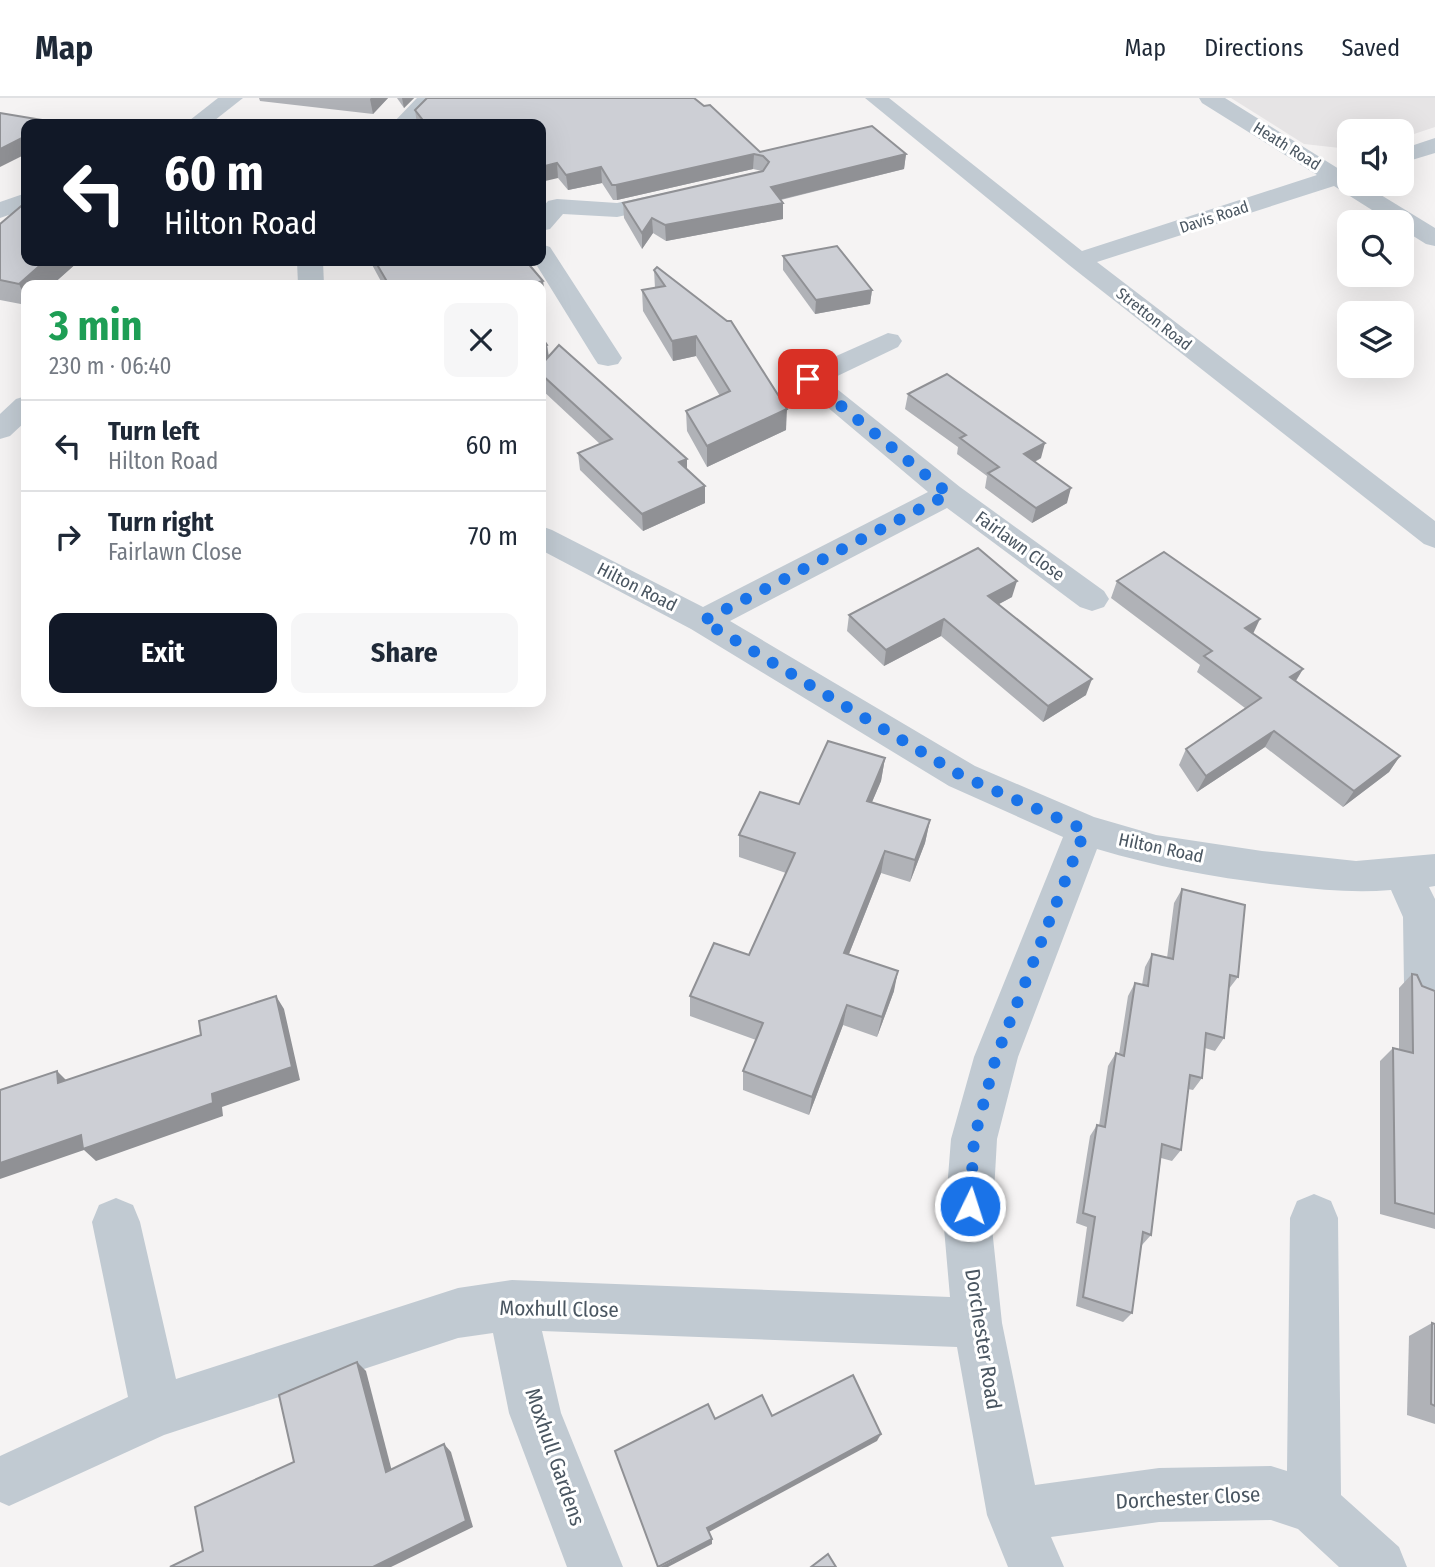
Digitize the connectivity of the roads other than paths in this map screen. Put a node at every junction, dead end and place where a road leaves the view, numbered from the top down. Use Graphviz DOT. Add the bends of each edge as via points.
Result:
graph roads {
  1 [pos="232,98"];
  2 [pos="430,98"];
  3 [pos="876,98"];
  4 [pos="1210,98"];
  5 [pos="203,119"];
  6 [pos="409,119"];
  7 [pos="1435,145"];
  8 [pos="1414,150"];
  9 [pos="1337,172"];
  10 [pos="679,177"];
  11 [pos="1337,177"];
  12 [pos="1373,196"];
  13 [pos="549,205"];
  14 [pos="1435,239"];
  15 [pos="546,260"];
  16 [pos="1078,260"];
  17 [pos="888,341"];
  18 [pos="608,358"];
  19 [pos="21,410"];
  20 [pos="0,430"];
  21 [pos="949,494"];
  22 [pos="1435,537"];
  23 [pos="546,540"];
  24 [pos="1092,599"];
  25 [pos="703,621"];
  26 [pos="1085,830"];
  27 [pos="1419,871"];
  28 [pos="1425,984"];
  29 [pos="1314,1219"];
  30 [pos="116,1222"];
  31 [pos="512,1305"];
  32 [pos="977,1323"];
  33 [pos="157,1411"];
  34 [pos="9,1479"];
  35 [pos="1314,1507"];
  36 [pos="1014,1515"];
  37 [pos="595,1567"];
  38 [pos="1036,1567"];
  39 [pos="1379,1567"];
  1 -- 5 [label="street"];
  2 -- 6 [label="street"];
  3 -- 16 [label="street, Stretton Road"];
  4 -- 9 [label="street, Heath Road"];
  7 -- 8 [label="street"];
  10 -- 13 [label="street" via="695,193 617,210"];
  11 -- 16 [label="street, Davis Road"];
  12 -- 14 [label="street, Heath Road"];
  15 -- 18 [label="street"];
  16 -- 22 [label="street, Stretton Road"];
  17 -- 21 [label="street, Fairlawn Close" via="808,379"];
  19 -- 20 [label="street"];
  21 -- 24 [label="street, Fairlawn Close"];
  21 -- 25 [label="street"];
  23 -- 25 [label="street, Hilton Road"];
  25 -- 26 [label="street, Hilton Road" via="962,776"];
  26 -- 27 [label="street, Hilton Road" via="1156,851 1262,867 1356,877"];
  26 -- 32 [label="street, Dorchester Road" via="996,1057 974,1139 968,1228"];
  27 -- 28 [label="street"];
  29 -- 35 [label="street"];
  30 -- 33 [label="street"];
  31 -- 32 [label="street, Moxhull Close"];
  31 -- 33 [label="street, Moxhull Close" via="458,1313"];
  31 -- 37 [label="street, Moxhull Gardens" via="535,1413"];
  32 -- 36 [label="street, Dorchester Road"];
  33 -- 34 [label="street, Moxhull Close"];
  35 -- 36 [label="street, Dorchester Close" via="1271,1493 1159,1495"];
  35 -- 39 [label="street, Dorchester Close"];
  36 -- 38 [label="street, Dorchester Road"];
}
